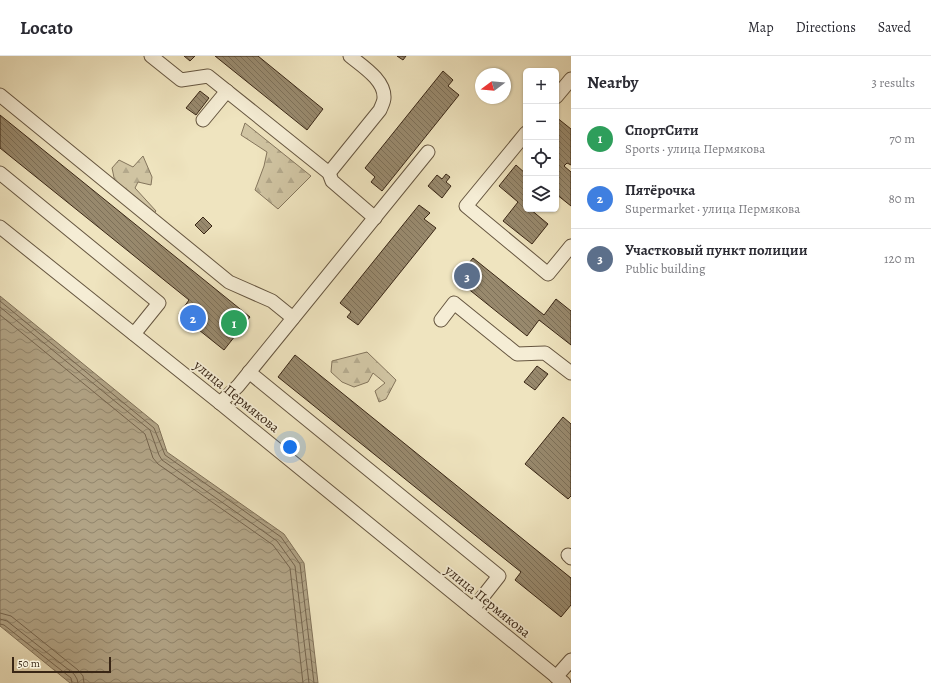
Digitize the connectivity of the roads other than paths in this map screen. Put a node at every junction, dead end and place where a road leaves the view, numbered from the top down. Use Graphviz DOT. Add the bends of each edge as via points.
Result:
graph roads {
  1 [pos="151,56"];
  2 [pos="350,56"];
  3 [pos="571,79"];
  4 [pos="227,92"];
  5 [pos="559,93"];
  6 [pos="0,95"];
  7 [pos="203,120"];
  8 [pos="523,137"];
  9 [pos="428,152"];
  10 [pos="0,173"];
  11 [pos="329,173"];
  12 [pos="375,218"];
  13 [pos="0,227"];
  14 [pos="571,246"];
  15 [pos="293,318"];
  16 [pos="441,320"];
  17 [pos="134,334"];
  18 [pos="249,372"];
  19 [pos="571,373"];
  20 [pos="220,403"];
  21 [pos="473,609"];
  22 [pos="571,660"];
  23 [pos="560,680"];
  1 -- 4 [label="street" via="181,80 208,76"];
  2 -- 11 [label="street" via="373,76 382,88 384,98 380,110"];
  3 -- 5 [label="street"];
  4 -- 7 [label="street"];
  4 -- 11 [label="street"];
  6 -- 15 [label="street" via="230,282 272,301"];
  8 -- 14 [label="street" via="466,206 548,274"];
  9 -- 12 [label="street"];
  10 -- 17 [label="street" via="159,303"];
  11 -- 12 [label="street" via="332,181"];
  12 -- 15 [label="street"];
  13 -- 17 [label="street, улица Пермякова"];
  15 -- 18 [label="street"];
  16 -- 19 [label="street" via="454,303 517,354 545,353"];
  17 -- 20 [label="street, улица Пермякова"];
  18 -- 20 [label="street"];
  18 -- 21 [label="street" via="499,576"];
  20 -- 21 [label="street, улица Пермякова"];
  21 -- 23 [label="street, улица Пермякова"];
  22 -- 23 [label="street"];
}
